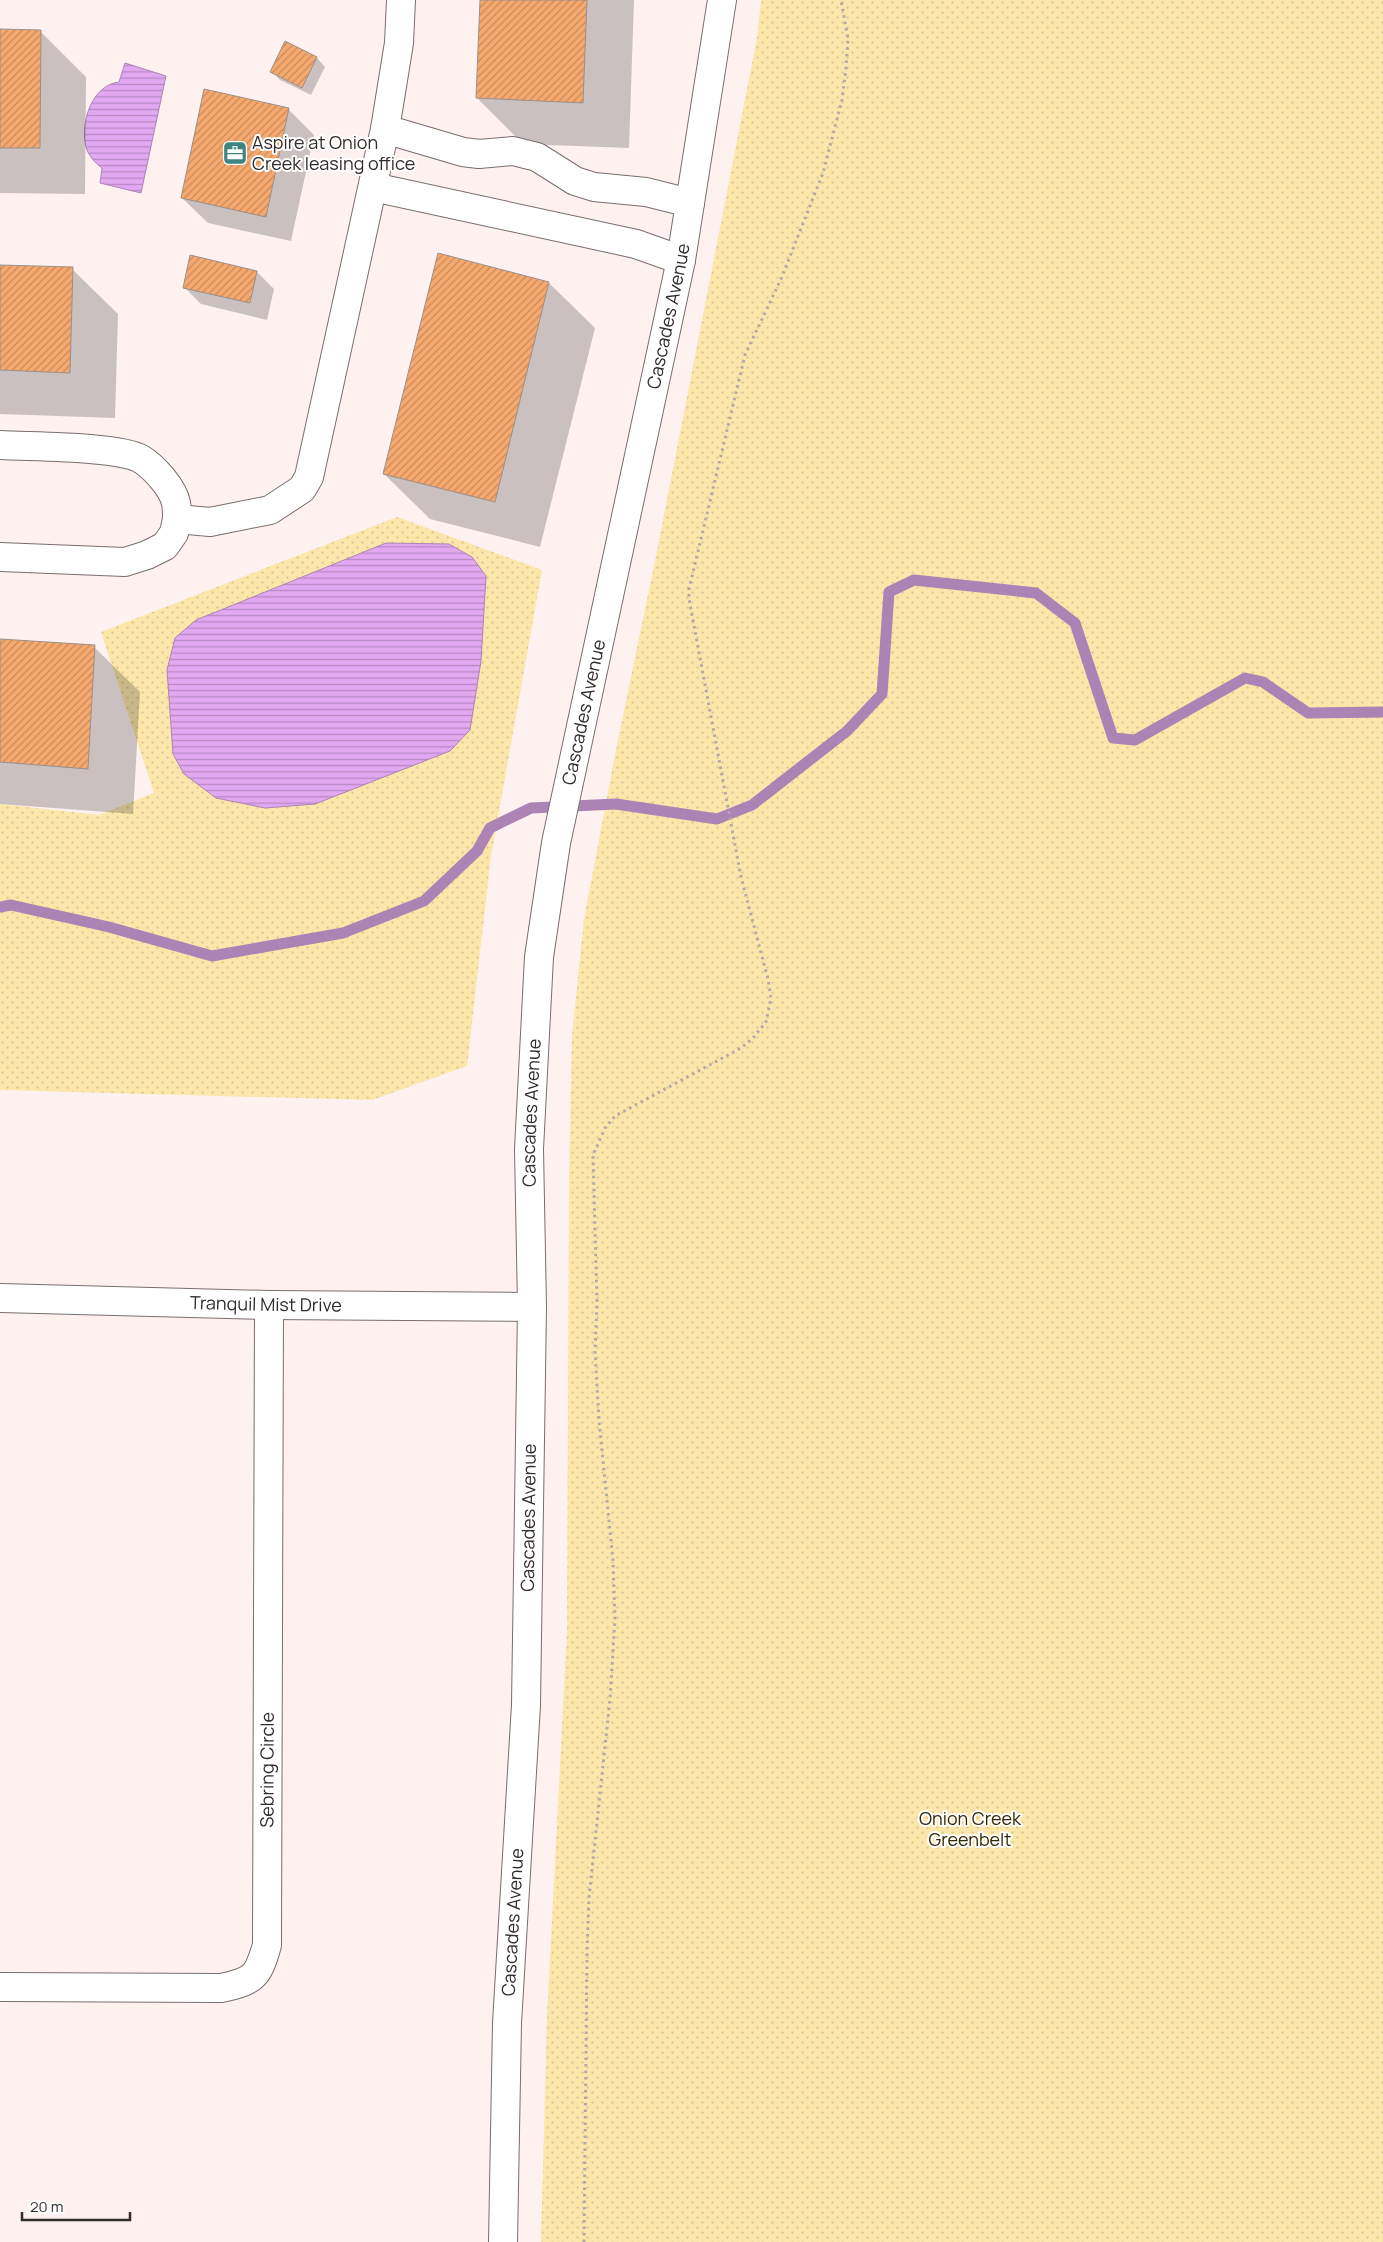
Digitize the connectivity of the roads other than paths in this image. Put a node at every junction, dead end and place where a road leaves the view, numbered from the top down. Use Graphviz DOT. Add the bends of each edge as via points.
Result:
graph roads {
  1 [pos="401,0"];
  2 [pos="722,0"];
  3 [pos="385,129"];
  4 [pos="373,187"];
  5 [pos="690,203"];
  6 [pos="681,260"];
  7 [pos="0,445"];
  8 [pos="177,519"];
  9 [pos="0,557"];
  10 [pos="0,1298"];
  11 [pos="269,1305"];
  12 [pos="532,1307"];
  13 [pos="0,1987"];
  14 [pos="504,2242"];
  1 -- 3 [label="street" via="399,43"];
  2 -- 5 [label="street, Cascades Avenue"];
  3 -- 4 [label="street"];
  3 -- 5 [label="street" via="463,152 513,152 537,157 575,181 594,187 646,192"];
  4 -- 6 [label="street" via="636,244"];
  4 -- 8 [label="street" via="309,477 302,489 270,510 210,522"];
  5 -- 6 [label="street, Cascades Avenue"];
  6 -- 12 [label="street, Cascades Avenue" via="556,843 544,921 539,957 529,1149"];
  7 -- 8 [label="street" via="113,451 140,459 168,487 176,502"];
  8 -- 9 [label="street" via="174,533 164,546 147,556 125,562"];
  10 -- 11 [label="street, Tranquil Mist Drive"];
  11 -- 12 [label="street, Tranquil Mist Drive"];
  11 -- 13 [label="street, Sebring Circle" via="267,1945 259,1971 241,1984 221,1988"];
  12 -- 14 [label="street, Cascades Avenue" via="526,1705 507,2022"];
}
